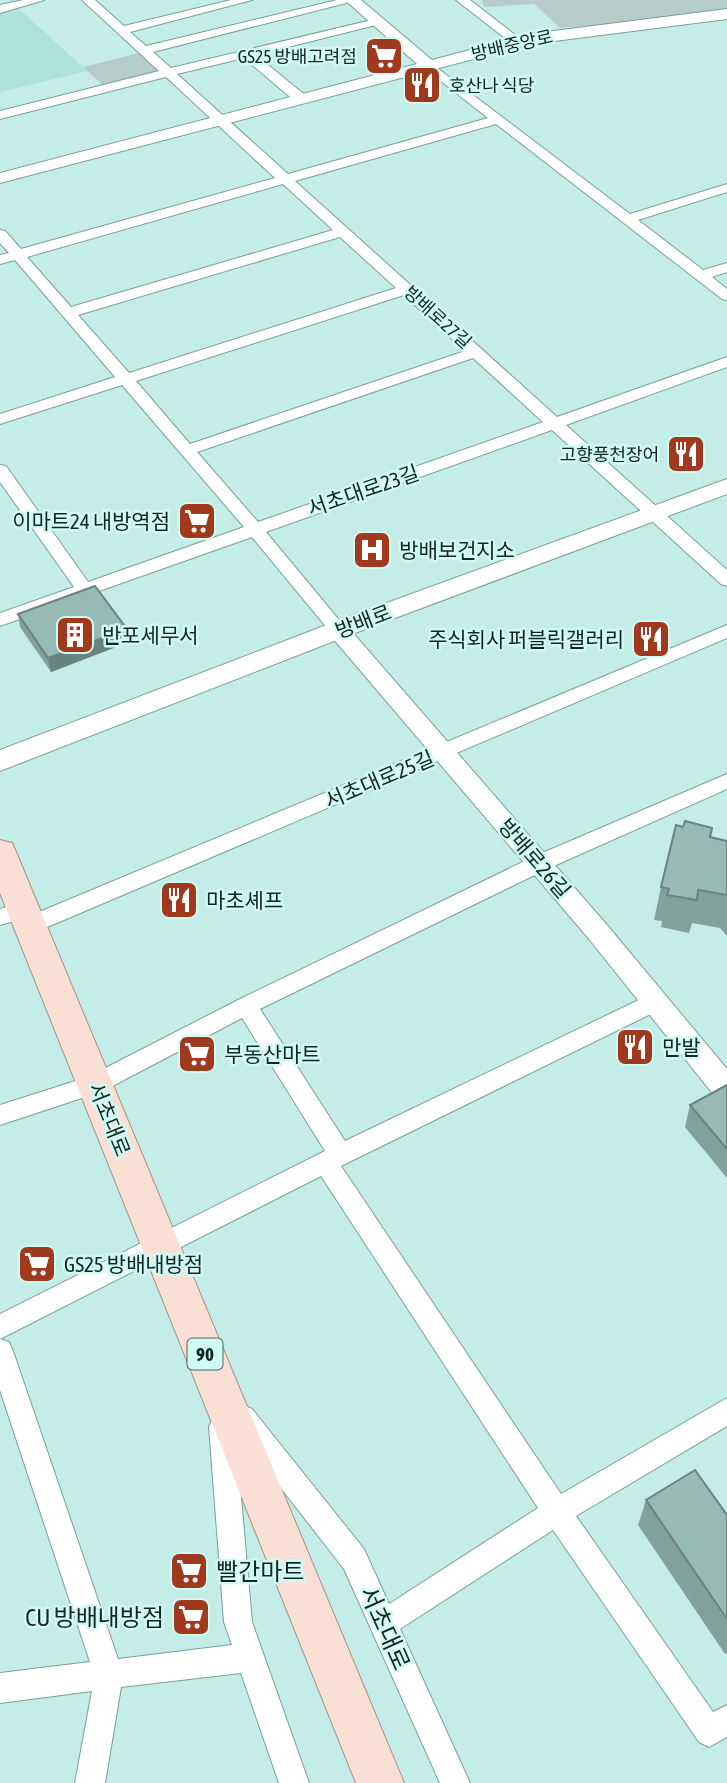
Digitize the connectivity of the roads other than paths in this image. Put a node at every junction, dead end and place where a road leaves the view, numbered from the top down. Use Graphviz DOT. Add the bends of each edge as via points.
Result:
graph roads {
  1 [pos="38,0"];
  2 [pos="89,0"];
  3 [pos="246,0"];
  4 [pos="352,0"];
  5 [pos="462,0"];
  6 [pos="0,9"];
  7 [pos="727,14"];
  8 [pos="376,20"];
  9 [pos="122,30"];
  10 [pos="518,42"];
  11 [pos="145,50"];
  12 [pos="246,53"];
  13 [pos="428,65"];
  14 [pos="169,72"];
  15 [pos="301,99"];
  16 [pos="0,115"];
  17 [pos="497,119"];
  18 [pos="222,120"];
  19 [pos="0,178"];
  20 [pos="286,178"];
  21 [pos="727,188"];
  22 [pos="628,219"];
  23 [pos="344,231"];
  24 [pos="0,234"];
  25 [pos="18,255"];
  26 [pos="0,260"];
  27 [pos="727,267"];
  28 [pos="701,276"];
  29 [pos="408,289"];
  30 [pos="727,296"];
  31 [pos="68,313"];
  32 [pos="477,352"];
  33 [pos="727,362"];
  34 [pos="125,379"];
  35 [pos="0,419"];
  36 [pos="554,423"];
  37 [pos="187,450"];
  38 [pos="0,470"];
  39 [pos="727,486"];
  40 [pos="654,513"];
  41 [pos="254,528"];
  42 [pos="727,580"];
  43 [pos="84,589"];
  44 [pos="0,620"];
  45 [pos="338,630"];
  46 [pos="727,631"];
  47 [pos="443,752"];
  48 [pos="0,761"];
  49 [pos="727,782"];
  50 [pos="0,852"];
  51 [pos="540,863"];
  52 [pos="18,917"];
  53 [pos="655,1002"];
  54 [pos="246,1006"];
  55 [pos="95,1084"];
  56 [pos="727,1090"];
  57 [pos="0,1115"];
  58 [pos="333,1158"];
  59 [pos="162,1246"];
  60 [pos="0,1327"];
  61 [pos="0,1351"];
  62 [pos="218,1387"];
  63 [pos="727,1411"];
  64 [pos="557,1512"];
  65 [pos="383,1624"];
  66 [pos="250,1657"];
  67 [pos="108,1675"];
  68 [pos="0,1688"];
  69 [pos="727,1720"];
  70 [pos="90,1783"];
  71 [pos="295,1783"];
  72 [pos="380,1783"];
  73 [pos="455,1783"];
  1 -- 6 [label="street"];
  2 -- 9 [label="street, 방배로27길"];
  3 -- 9 [label="street"];
  4 -- 8 [label="street"];
  4 -- 11 [label="street"];
  5 -- 10 [label="street"];
  7 -- 10 [label="street, 방배중앙로"];
  8 -- 12 [label="street"];
  8 -- 13 [label="street"];
  9 -- 11 [label="street, 방배로27길"];
  10 -- 13 [label="street, 방배중앙로"];
  11 -- 14 [label="street, 방배로27길"];
  12 -- 14 [label="street"];
  12 -- 15 [label="street"];
  13 -- 15 [label="street, 방배중앙로"];
  13 -- 17 [label="street"];
  14 -- 16 [label="street"];
  14 -- 18 [label="street, 방배로27길"];
  15 -- 18 [label="street, 방배중앙로"];
  17 -- 20 [label="street"];
  17 -- 22 [label="street"];
  18 -- 19 [label="street, 방배중앙로"];
  18 -- 20 [label="street, 방배로27길"];
  20 -- 23 [label="street, 방배로27길"];
  20 -- 25 [label="street"];
  21 -- 22 [label="street"];
  22 -- 28 [label="street"];
  23 -- 29 [label="street, 방배로27길"];
  23 -- 31 [label="street"];
  24 -- 25 [label="street"];
  25 -- 26 [label="street"];
  25 -- 31 [label="street"];
  27 -- 28 [label="street"];
  28 -- 30 [label="street"];
  29 -- 32 [label="street, 방배로27길"];
  29 -- 34 [label="street"];
  31 -- 34 [label="street"];
  32 -- 36 [label="street, 방배로27길"];
  32 -- 37 [label="street"];
  33 -- 36 [label="street, 서초대로23길"];
  34 -- 35 [label="street"];
  34 -- 37 [label="street"];
  36 -- 40 [label="street, 방배로27길"];
  36 -- 41 [label="street, 서초대로23길"];
  37 -- 41 [label="street"];
  38 -- 43 [label="street"];
  39 -- 40 [label="main road, 방배로"];
  40 -- 42 [label="street, 방배로27길"];
  40 -- 45 [label="main road, 방배로"];
  41 -- 43 [label="street, 서초대로23길"];
  41 -- 45 [label="street"];
  43 -- 44 [label="street, 서초대로23길"];
  45 -- 47 [label="street, 방배로26길"];
  45 -- 48 [label="main road, 방배로"];
  46 -- 47 [label="street, 서초대로25길"];
  47 -- 51 [label="street, 방배로26길"];
  47 -- 52 [label="street, 서초대로25길"];
  49 -- 51 [label="street"];
  50 -- 52 [label="main road, 서초대로 / 90"];
  51 -- 53 [label="street, 방배로26길"];
  51 -- 54 [label="street"];
  52 -- 55 [label="main road, 서초대로 / 90"];
  53 -- 56 [label="street, 방배로26길"];
  53 -- 58 [label="street"];
  54 -- 55 [label="street"];
  54 -- 58 [label="street"];
  55 -- 57 [label="street"];
  55 -- 59 [label="main road, 서초대로 / 90"];
  58 -- 59 [label="street"];
  58 -- 64 [label="street"];
  59 -- 60 [label="street"];
  59 -- 62 [label="main road, 서초대로 / 90"];
  61 -- 67 [label="street"];
  62 -- 65 [label="street, 서초대로" via="354,1559"];
  62 -- 66 [label="street, 서초대로" via="238,1622"];
  62 -- 72 [label="main road, 서초대로 / 90"];
  63 -- 64 [label="street"];
  64 -- 65 [label="street"];
  64 -- 69 [label="street" via="709,1732"];
  65 -- 73 [label="street, 서초대로"];
  66 -- 67 [label="street"];
  66 -- 71 [label="street, 서초대로"];
  67 -- 68 [label="street"];
  67 -- 70 [label="street"];
}
